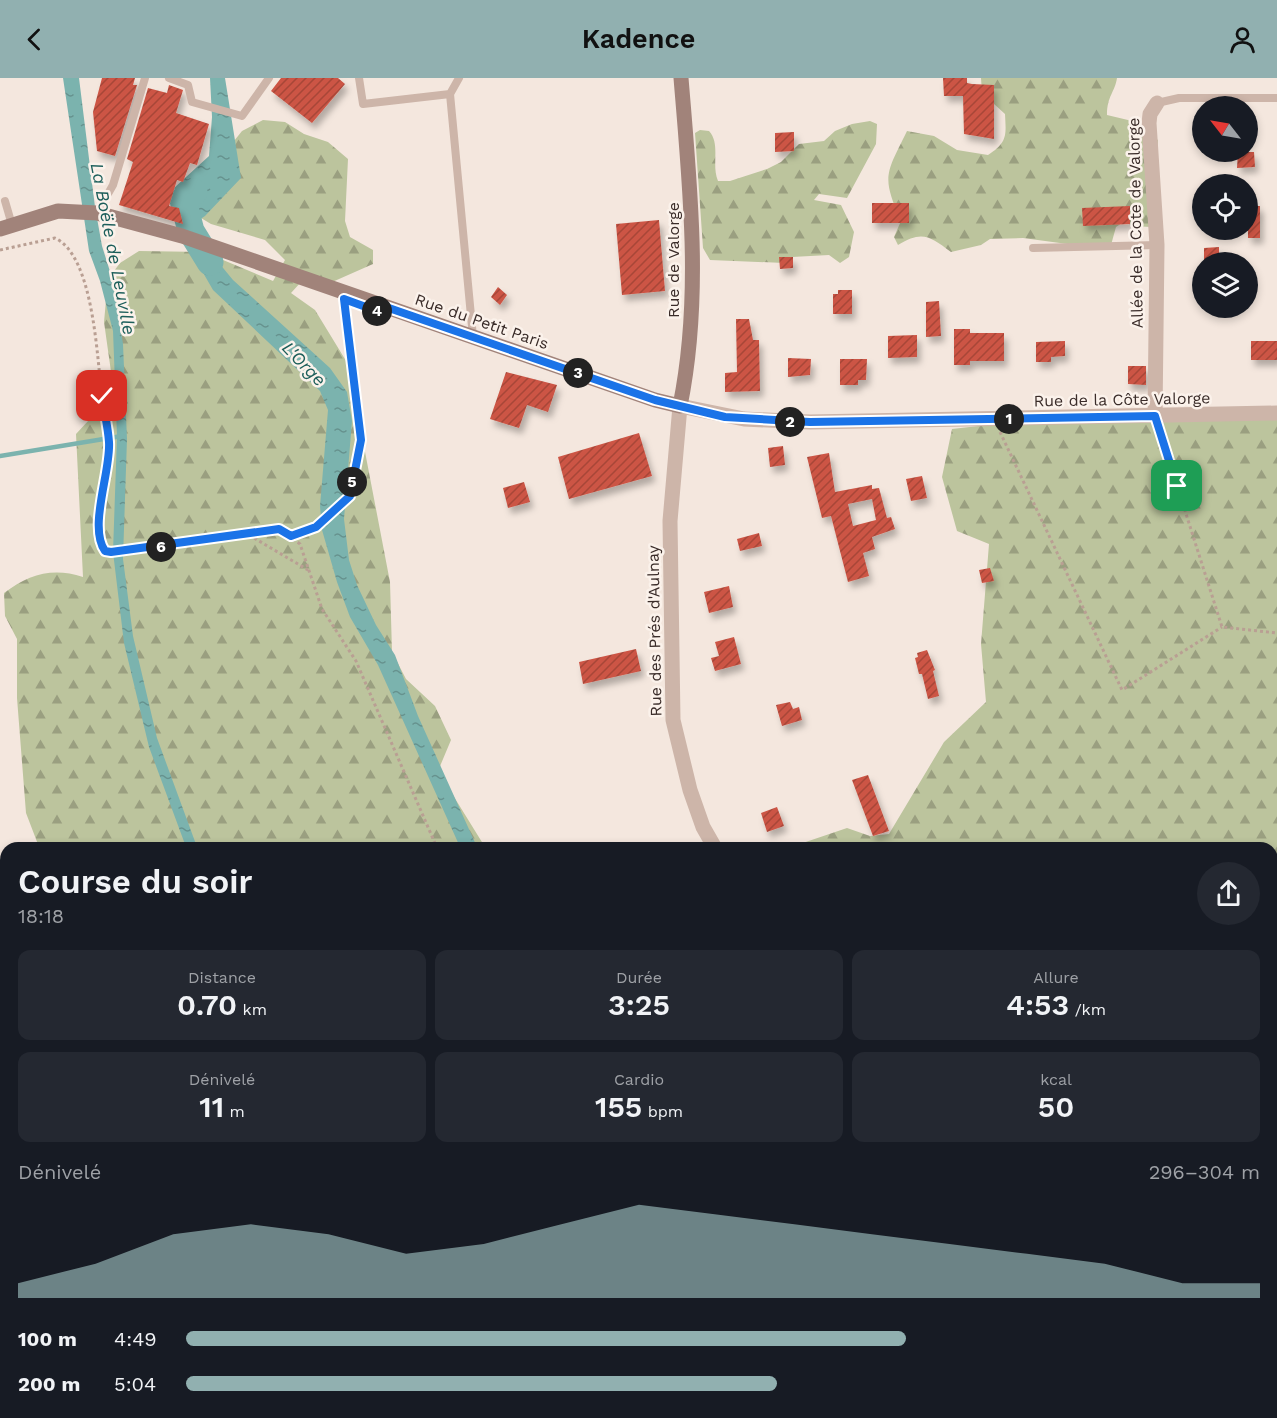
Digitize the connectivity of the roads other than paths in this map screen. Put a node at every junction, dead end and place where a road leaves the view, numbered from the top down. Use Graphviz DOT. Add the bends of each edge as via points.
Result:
graph roads {
  1 [pos="145,78"];
  2 [pos="169,78"];
  3 [pos="269,78"];
  4 [pos="359,78"];
  5 [pos="459,78"];
  6 [pos="681,78"];
  7 [pos="450,94"];
  8 [pos="1277,98"];
  9 [pos="1157,103"];
  10 [pos="5,201"];
  11 [pos="97,213"];
  12 [pos="6,227"];
  13 [pos="1156,245"];
  14 [pos="1033,248"];
  15 [pos="472,337"];
  16 [pos="681,406"];
  17 [pos="1277,413"];
  18 [pos="1155,416"];
  19 [pos="712,842"];
  1 -- 11 [label="lane" via="113,185"];
  2 -- 3 [label="lane" via="188,85 192,102 242,116"];
  4 -- 7 [label="lane" via="363,104"];
  5 -- 7 [label="lane"];
  6 -- 16 [label="street, Rue de Valorge" via="694,228 690,357"];
  7 -- 15 [label="lane"];
  8 -- 9 [label="lane" via="1179,98"];
  9 -- 13 [label="street, Allée de la Cote de Valorge" via="1149,114"];
  10 -- 12 [label="lane"];
  11 -- 12 [label="street, Rue du Petit Paris" via="58,211"];
  11 -- 15 [label="street, Rue du Petit Paris" via="182,236"];
  13 -- 14 [label="lane"];
  13 -- 18 [label="street, Allée de la Cote de Valorge"];
  15 -- 16 [label="street, Rue du Petit Paris"];
  16 -- 18 [label="street, Rue de la Côte Valorge" via="725,417 792,422"];
  16 -- 19 [label="street, Rue des Prés d'Aulnay" via="670,521 673,720 690,790"];
  17 -- 18 [label="street, Rue de la Côte Valorge"];
}
